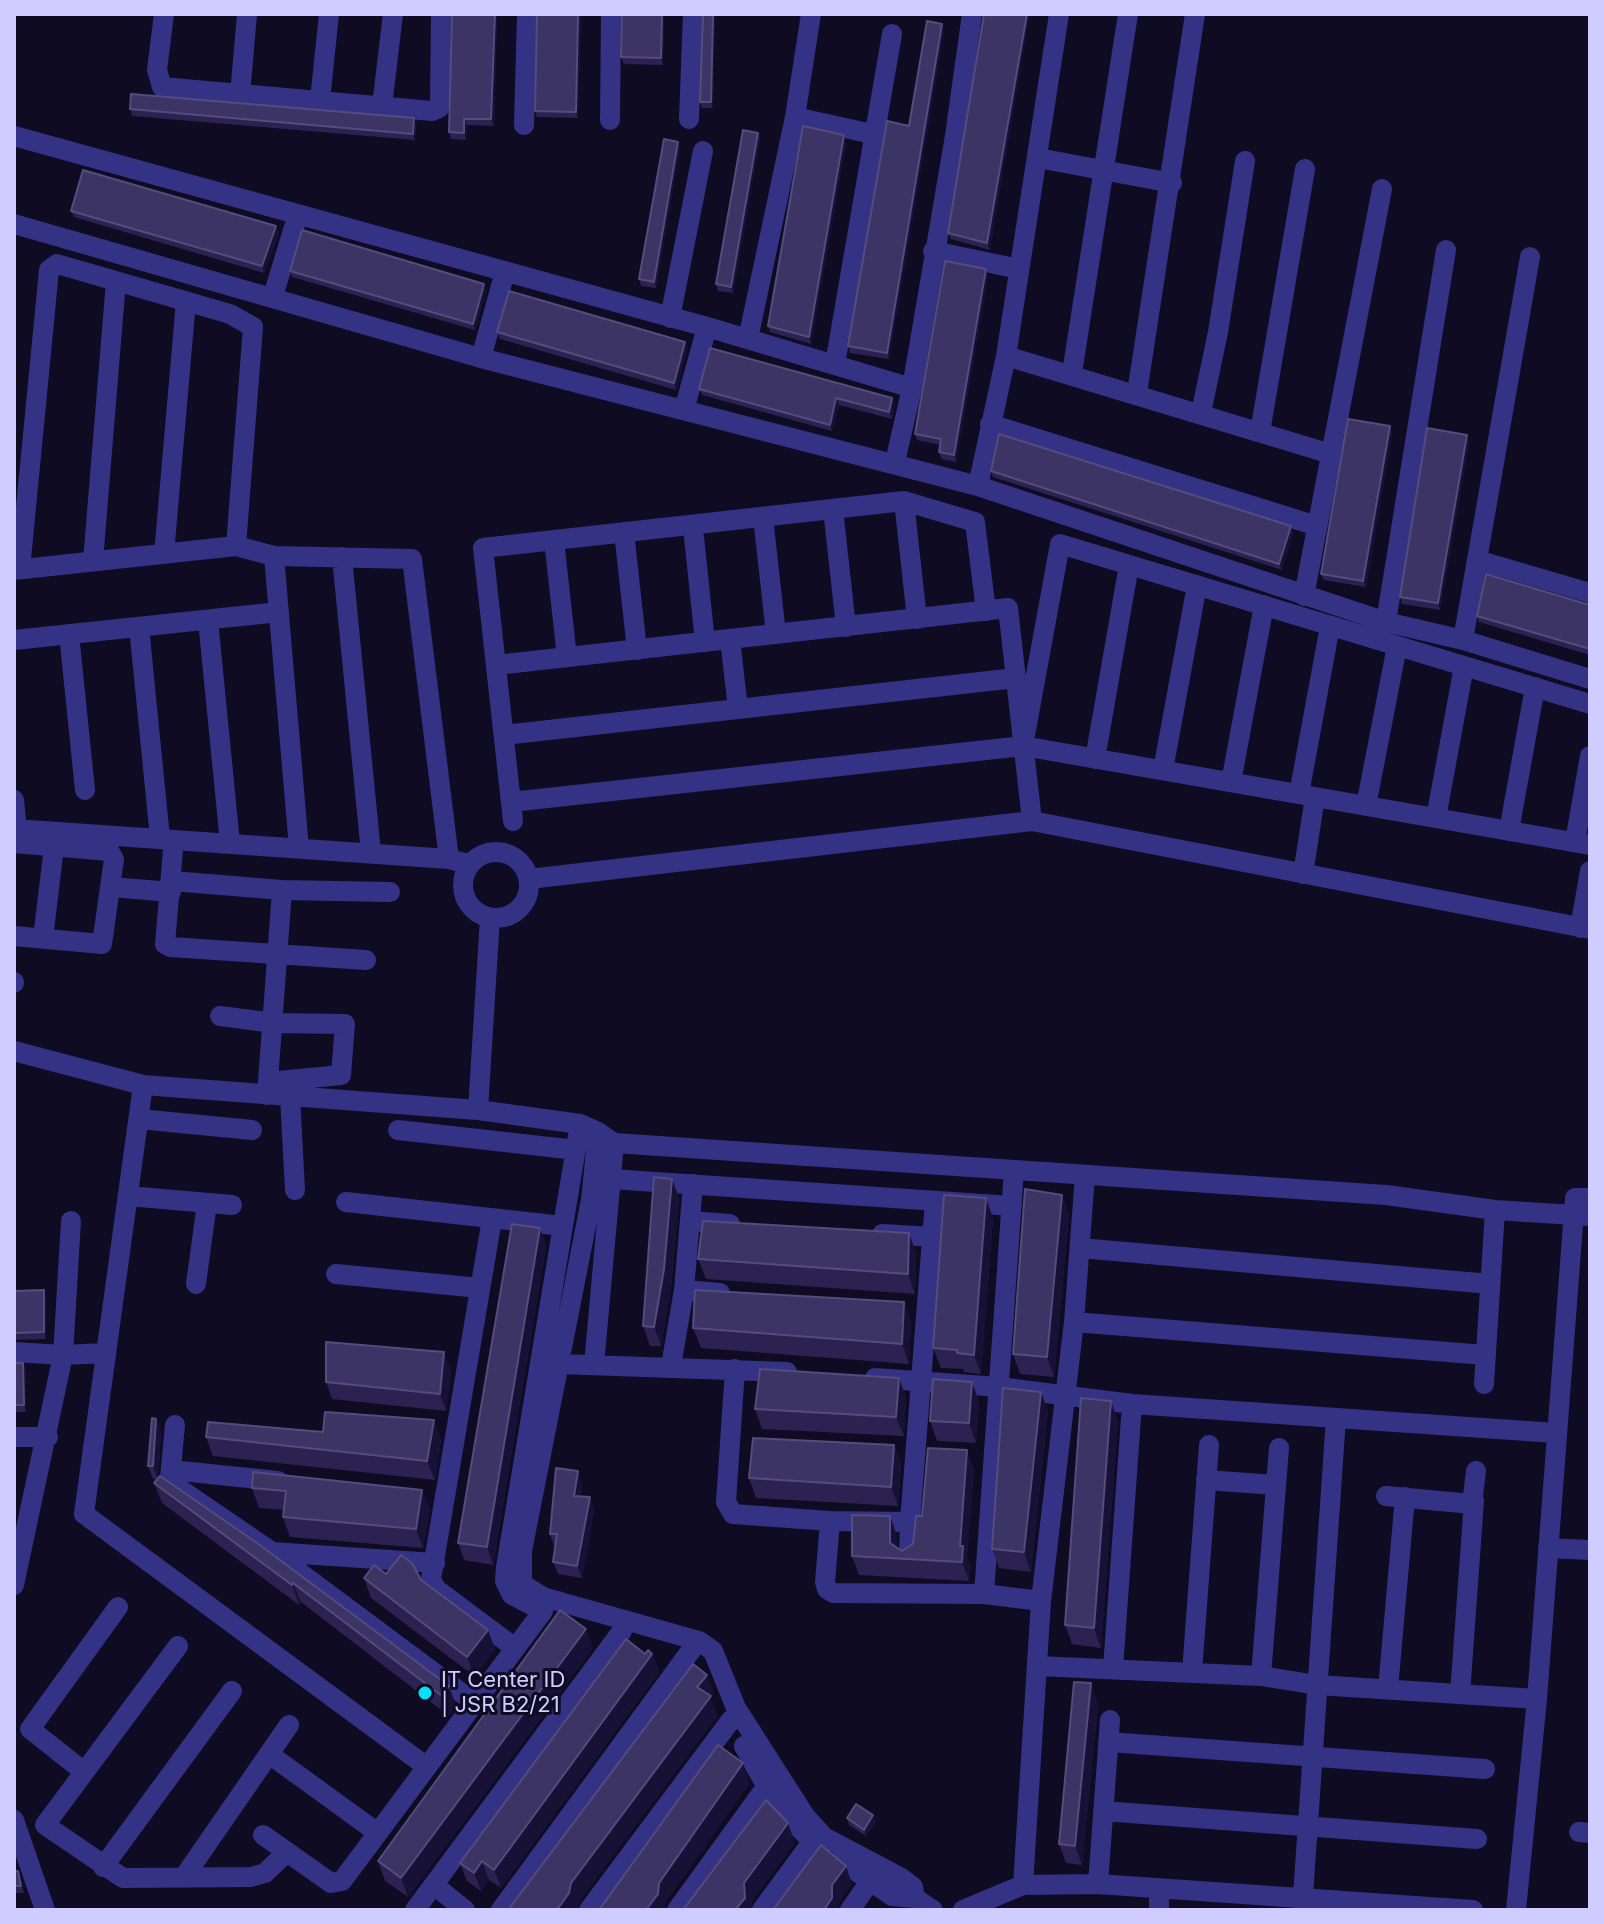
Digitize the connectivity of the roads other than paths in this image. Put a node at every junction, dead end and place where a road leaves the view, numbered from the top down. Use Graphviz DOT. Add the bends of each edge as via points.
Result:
graph roads {
  1 [pos="164,14"];
  2 [pos="247,14"];
  3 [pos="329,14"];
  4 [pos="393,14"];
  5 [pos="441,14"];
  6 [pos="527,14"];
  7 [pos="611,14"];
  8 [pos="693,14"];
  9 [pos="811,14"];
  10 [pos="972,14"];
  11 [pos="1059,14"];
  12 [pos="1128,14"];
  13 [pos="1195,14"];
  14 [pos="892,34"];
  15 [pos="240,95"];
  16 [pos="320,100"];
  17 [pos="382,106"];
  18 [pos="795,117"];
  19 [pos="689,119"];
  20 [pos="610,120"];
  21 [pos="524,125"];
  22 [pos="877,135"];
  23 [pos="14,136"];
  24 [pos="703,151"];
  25 [pos="1038,158"];
  26 [pos="1245,161"];
  27 [pos="1305,169"];
  28 [pos="1106,173"];
  29 [pos="1172,183"];
  30 [pos="1382,189"];
  31 [pos="298,214"];
  32 [pos="14,224"];
  33 [pos="1446,250"];
  34 [pos="933,251"];
  35 [pos="1530,257"];
  36 [pos="1019,269"];
  37 [pos="505,272"];
  38 [pos="116,281"];
  39 [pos="273,296"];
  40 [pos="186,301"];
  41 [pos="670,318"];
  42 [pos="707,327"];
  43 [pos="748,339"];
  44 [pos="1006,356"];
  45 [pos="481,358"];
  46 [pos="835,364"];
  47 [pos="1072,373"];
  48 [pos="912,388"];
  49 [pos="1137,393"];
  50 [pos="684,410"];
  51 [pos="1201,413"];
  52 [pos="990,424"];
  53 [pos="1260,432"];
  54 [pos="1331,454"];
  55 [pos="895,462"];
  56 [pos="978,486"];
  57 [pos="904,501"];
  58 [pos="833,509"];
  59 [pos="763,517"];
  60 [pos="1317,526"];
  61 [pos="624,532"];
  62 [pos="694,537"];
  63 [pos="554,540"];
  64 [pos="236,546"];
  65 [pos="164,554"];
  66 [pos="274,556"];
  67 [pos="342,557"];
  68 [pos="1477,560"];
  69 [pos="93,561"];
  70 [pos="1129,565"];
  71 [pos="17,569"];
  72 [pos="1197,585"];
  73 [pos="1590,593"];
  74 [pos="1304,596"];
  75 [pos="1264,605"];
  76 [pos="986,611"];
  77 [pos="279,612"];
  78 [pos="917,619"];
  79 [pos="208,620"];
  80 [pos="1386,622"];
  81 [pos="1330,626"];
  82 [pos="139,627"];
  83 [pos="846,627"];
  84 [pos="69,634"];
  85 [pos="776,634"];
  86 [pos="730,639"];
  87 [pos="14,640"];
  88 [pos="1463,640"];
  89 [pos="705,642"];
  90 [pos="1397,646"];
  91 [pos="637,650"];
  92 [pos="567,657"];
  93 [pos="496,665"];
  94 [pos="1464,666"];
  95 [pos="1016,678"];
  96 [pos="1590,679"];
  97 [pos="1535,687"];
  98 [pos="1590,704"];
  99 [pos="738,709"];
  100 [pos="504,735"];
  101 [pos="1023,746"];
  102 [pos="1590,756"];
  103 [pos="1095,759"];
  104 [pos="1163,770"];
  105 [pos="1231,782"];
  106 [pos="85,790"];
  107 [pos="1307,796"];
  108 [pos="14,800"];
  109 [pos="1366,806"];
  110 [pos="1436,818"];
  111 [pos="1032,821"];
  112 [pos="1509,831"];
  113 [pos="15,834"];
  114 [pos="230,843"];
  115 [pos="166,844"];
  116 [pos="1583,844"];
  117 [pos="54,847"];
  118 [pos="299,848"];
  119 [pos="371,853"];
  120 [pos="459,862"];
  121 [pos="1590,871"];
  122 [pos="1303,874"];
  123 [pos="529,879"];
  124 [pos="172,886"];
  125 [pos="111,887"];
  126 [pos="282,890"];
  127 [pos="390,892"];
  128 [pos="490,918"];
  129 [pos="1585,928"];
  130 [pos="14,936"];
  131 [pos="43,938"];
  132 [pos="277,954"];
  133 [pos="366,960"];
  134 [pos="220,1016"];
  135 [pos="274,1023"];
  136 [pos="14,1051"];
  137 [pos="143,1085"];
  138 [pos="267,1089"];
  139 [pos="290,1096"];
  140 [pos="478,1110"];
  141 [pos="139,1119"];
  142 [pos="252,1130"];
  143 [pos="398,1130"];
  144 [pos="597,1133"];
  145 [pos="576,1150"];
  146 [pos="1014,1170"];
  147 [pos="1085,1175"];
  148 [pos="611,1179"];
  149 [pos="693,1184"];
  150 [pos="295,1190"];
  151 [pos="128,1196"];
  152 [pos="1590,1198"];
  153 [pos="935,1201"];
  154 [pos="346,1202"];
  155 [pos="207,1203"];
  156 [pos="232,1205"];
  157 [pos="1012,1206"];
  158 [pos="1495,1210"];
  159 [pos="1582,1216"];
  160 [pos="492,1219"];
  161 [pos="71,1221"];
  162 [pos="690,1221"];
  163 [pos="751,1225"];
  164 [pos="563,1226"];
  165 [pos="857,1232"];
  166 [pos="933,1237"];
  167 [pos="1080,1248"];
  168 [pos="336,1274"];
  169 [pos="196,1284"];
  170 [pos="1490,1284"];
  171 [pos="480,1288"];
  172 [pos="684,1290"];
  173 [pos="745,1295"];
  174 [pos="1074,1322"];
  175 [pos="14,1352"];
  176 [pos="106,1353"];
  177 [pos="63,1355"];
  178 [pos="1485,1355"];
  179 [pos="559,1364"];
  180 [pos="594,1365"];
  181 [pos="671,1366"];
  182 [pos="735,1369"];
  183 [pos="813,1374"];
  184 [pos="860,1377"];
  185 [pos="923,1381"];
  186 [pos="1484,1384"];
  187 [pos="999,1387"];
  188 [pos="1064,1395"];
  189 [pos="1132,1404"];
  190 [pos="1336,1418"];
  191 [pos="175,1425"];
  192 [pos="1556,1433"];
  193 [pos="14,1437"];
  194 [pos="48,1437"];
  195 [pos="1209,1445"];
  196 [pos="1279,1448"];
  197 [pos="171,1470"];
  198 [pos="1476,1471"];
  199 [pos="1206,1480"];
  200 [pos="293,1482"];
  201 [pos="1276,1485"];
  202 [pos="1474,1501"];
  203 [pos="22,1512"];
  204 [pos="830,1521"];
  205 [pos="910,1522"];
  206 [pos="1548,1548"];
  207 [pos="1590,1550"];
  208 [pos="272,1552"];
  209 [pos="909,1557"];
  210 [pos="435,1563"];
  211 [pos="14,1585"];
  212 [pos="984,1594"];
  213 [pos="1041,1601"];
  214 [pos="118,1607"];
  215 [pos="543,1611"];
  216 [pos="622,1631"];
  217 [pos="178,1646"];
  218 [pos="515,1648"];
  219 [pos="692,1649"];
  220 [pos="1037,1666"];
  221 [pos="1113,1668"];
  222 [pos="1192,1672"];
  223 [pos="1261,1676"];
  224 [pos="1317,1685"];
  225 [pos="1388,1689"];
  226 [pos="232,1691"];
  227 [pos="1460,1694"];
  228 [pos="1537,1699"];
  229 [pos="475,1703"];
  230 [pos="731,1720"];
  231 [pos="1110,1720"];
  232 [pos="289,1725"];
  233 [pos="1108,1742"];
  234 [pos="269,1754"];
  235 [pos="1313,1757"];
  236 [pos="427,1767"];
  237 [pos="1485,1769"];
  238 [pos="83,1771"];
  239 [pos="766,1787"];
  240 [pos="1103,1811"];
  241 [pos="15,1825"];
  242 [pos="1308,1827"];
  243 [pos="378,1833"];
  244 [pos="263,1835"];
  245 [pos="1477,1839"];
  246 [pos="812,1842"];
  247 [pos="287,1852"];
  248 [pos="103,1867"];
  249 [pos="184,1877"];
  250 [pos="871,1880"];
  251 [pos="1098,1884"];
  252 [pos="434,1885"];
  253 [pos="1023,1885"];
  254 [pos="915,1898"];
  255 [pos="1159,1900"];
  256 [pos="1233,1902"];
  257 [pos="1302,1904"];
  258 [pos="1372,1906"];
  259 [pos="966,1909"];
  260 [pos="1442,1909"];
  261 [pos="45,1910"];
  262 [pos="415,1910"];
  263 [pos="465,1910"];
  264 [pos="501,1910"];
  265 [pos="589,1910"];
  266 [pos="677,1910"];
  267 [pos="762,1910"];
  268 [pos="850,1910"];
  269 [pos="933,1910"];
  270 [pos="1473,1910"];
  271 [pos="1516,1910"];
  1 -- 15 [label="street" via="159,85"];
  2 -- 15 [label="street"];
  3 -- 16 [label="street"];
  4 -- 17 [label="street"];
  5 -- 17 [label="street" via="439,108"];
  6 -- 21 [label="street"];
  7 -- 20 [label="street"];
  8 -- 19 [label="street"];
  9 -- 18 [label="street"];
  10 -- 34 [label="street"];
  11 -- 25 [label="street"];
  12 -- 28 [label="street"];
  13 -- 29 [label="street"];
  14 -- 22 [label="street"];
  15 -- 16 [label="street"];
  16 -- 17 [label="street"];
  18 -- 22 [label="street"];
  18 -- 43 [label="street"];
  22 -- 46 [label="street"];
  23 -- 31 [label="street"];
  24 -- 41 [label="street"];
  25 -- 28 [label="street"];
  25 -- 36 [label="street"];
  26 -- 51 [label="street"];
  27 -- 53 [label="street"];
  28 -- 29 [label="street"];
  28 -- 47 [label="street"];
  29 -- 49 [label="street"];
  30 -- 54 [label="street"];
  31 -- 37 [label="street"];
  31 -- 39 [label="street"];
  32 -- 39 [label="street"];
  33 -- 80 [label="street"];
  34 -- 36 [label="street"];
  34 -- 48 [label="street"];
  35 -- 68 [label="street"];
  36 -- 44 [label="street"];
  37 -- 41 [label="street"];
  37 -- 45 [label="street"];
  38 -- 40 [label="street"];
  38 -- 69 [label="street"];
  38 -- 71 [label="street" via="57,264 49,270"];
  39 -- 45 [label="street"];
  40 -- 64 [label="street" via="253,327"];
  40 -- 65 [label="street"];
  41 -- 42 [label="street"];
  42 -- 43 [label="street"];
  42 -- 50 [label="street"];
  43 -- 46 [label="street"];
  44 -- 47 [label="street"];
  44 -- 52 [label="street"];
  45 -- 50 [label="street"];
  46 -- 48 [label="street"];
  47 -- 49 [label="street"];
  48 -- 55 [label="street"];
  49 -- 51 [label="street"];
  50 -- 55 [label="street"];
  51 -- 53 [label="street"];
  52 -- 56 [label="street"];
  52 -- 60 [label="street"];
  53 -- 54 [label="street"];
  54 -- 60 [label="street"];
  55 -- 56 [label="street"];
  56 -- 74 [label="street"];
  57 -- 58 [label="street"];
  57 -- 76 [label="street" via="975,522"];
  57 -- 78 [label="street"];
  58 -- 59 [label="street"];
  58 -- 83 [label="street"];
  59 -- 61 [label="street"];
  59 -- 85 [label="street"];
  60 -- 74 [label="street"];
  61 -- 63 [label="street"];
  61 -- 91 [label="street"];
  62 -- 89 [label="street"];
  63 -- 92 [label="street"];
  63 -- 93 [label="street" via="483,548"];
  64 -- 65 [label="street"];
  64 -- 66 [label="street"];
  65 -- 69 [label="street"];
  66 -- 67 [label="street"];
  66 -- 77 [label="street"];
  67 -- 119 [label="street"];
  67 -- 120 [label="street" via="412,559"];
  68 -- 73 [label="street"];
  68 -- 88 [label="street"];
  69 -- 71 [label="street"];
  70 -- 72 [label="street"];
  70 -- 101 [label="street" via="1060,544"];
  70 -- 103 [label="street"];
  72 -- 75 [label="street"];
  72 -- 104 [label="street"];
  74 -- 80 [label="street"];
  75 -- 81 [label="street"];
  75 -- 105 [label="street"];
  76 -- 78 [label="street"];
  76 -- 95 [label="street" via="1008,608"];
  77 -- 79 [label="street"];
  77 -- 118 [label="street"];
  78 -- 83 [label="street"];
  79 -- 82 [label="street"];
  79 -- 114 [label="street"];
  80 -- 88 [label="street"];
  81 -- 90 [label="street"];
  81 -- 107 [label="street"];
  82 -- 84 [label="street"];
  82 -- 115 [label="street"];
  83 -- 85 [label="street"];
  84 -- 87 [label="street"];
  84 -- 106 [label="street"];
  85 -- 86 [label="street"];
  86 -- 89 [label="street"];
  86 -- 99 [label="street"];
  88 -- 96 [label="street"];
  89 -- 91 [label="street"];
  90 -- 94 [label="street"];
  90 -- 109 [label="street"];
  91 -- 92 [label="street"];
  92 -- 93 [label="street"];
  93 -- 100 [label="street"];
  94 -- 97 [label="street"];
  94 -- 110 [label="street"];
  95 -- 99 [label="street"];
  95 -- 101 [label="street"];
  97 -- 98 [label="street"];
  97 -- 112 [label="street"];
  99 -- 100 [label="street"];
  100 -- 101 [label="street" via="512,812"];
  101 -- 103 [label="street"];
  101 -- 111 [label="street"];
  102 -- 116 [label="street"];
  103 -- 104 [label="street"];
  104 -- 105 [label="street"];
  105 -- 107 [label="street"];
  107 -- 109 [label="street"];
  107 -- 122 [label="street"];
  108 -- 113 [label="street"];
  109 -- 110 [label="street"];
  110 -- 112 [label="street"];
  111 -- 122 [label="street"];
  111 -- 123 [label="street"];
  112 -- 116 [label="street"];
  113 -- 115 [label="street"];
  113 -- 117 [label="street"];
  114 -- 115 [label="street"];
  114 -- 118 [label="street"];
  115 -- 124 [label="street"];
  117 -- 125 [label="street" via="112,853"];
  117 -- 131 [label="street"];
  118 -- 119 [label="street"];
  119 -- 120 [label="street"];
  120 -- 123 [label="street" via="503,852 520,862"];
  120 -- 128 [label="street" via="466,902"];
  121 -- 129 [label="street"];
  122 -- 129 [label="street"];
  123 -- 128 [label="street" via="522,905 508,916"];
  124 -- 125 [label="street"];
  124 -- 126 [label="street"];
  124 -- 132 [label="street" via="165,944"];
  125 -- 131 [label="street" via="102,944"];
  126 -- 127 [label="street"];
  126 -- 132 [label="street"];
  128 -- 140 [label="street"];
  130 -- 131 [label="street"];
  132 -- 133 [label="street"];
  132 -- 135 [label="street"];
  134 -- 135 [label="street"];
  135 -- 138 [label="street"];
  135 -- 138 [label="street" via="352,1024 341,1075"];
  136 -- 137 [label="street"];
  137 -- 138 [label="street"];
  137 -- 141 [label="street"];
  138 -- 139 [label="street"];
  139 -- 140 [label="street"];
  139 -- 150 [label="street"];
  140 -- 144 [label="street"];
  141 -- 142 [label="street"];
  141 -- 151 [label="street"];
  143 -- 145 [label="street"];
  144 -- 145 [label="street"];
  144 -- 146 [label="street"];
  144 -- 148 [label="street"];
  144 -- 179 [label="street" via="591,1200"];
  145 -- 164 [label="street"];
  146 -- 147 [label="street"];
  146 -- 157 [label="street"];
  147 -- 158 [label="street" via="1386,1195"];
  147 -- 167 [label="street"];
  148 -- 149 [label="street"];
  148 -- 180 [label="street"];
  149 -- 153 [label="street"];
  149 -- 162 [label="street"];
  151 -- 155 [label="street"];
  151 -- 176 [label="street"];
  152 -- 159 [label="street" via="1575,1198"];
  153 -- 157 [label="street"];
  153 -- 166 [label="street"];
  154 -- 160 [label="street"];
  155 -- 156 [label="street"];
  155 -- 169 [label="street"];
  157 -- 187 [label="street"];
  158 -- 159 [label="street"];
  158 -- 170 [label="street"];
  159 -- 192 [label="street"];
  160 -- 164 [label="street"];
  160 -- 171 [label="street"];
  161 -- 177 [label="street"];
  162 -- 163 [label="street"];
  162 -- 172 [label="street"];
  164 -- 215 [label="street" via="505,1581 519,1600"];
  165 -- 166 [label="street"];
  166 -- 185 [label="street" via="920,1308"];
  167 -- 170 [label="street"];
  167 -- 174 [label="street"];
  168 -- 171 [label="street"];
  170 -- 178 [label="street"];
  171 -- 210 [label="street" via="449,1428"];
  172 -- 173 [label="street"];
  172 -- 181 [label="street"];
  174 -- 178 [label="street"];
  174 -- 188 [label="street"];
  175 -- 177 [label="street"];
  176 -- 177 [label="street"];
  176 -- 236 [label="street" via="85,1515"];
  177 -- 194 [label="street"];
  178 -- 186 [label="street"];
  179 -- 180 [label="street"];
  179 -- 254 [label="street" via="522,1551 522,1584 543,1597 699,1641 713,1651 736,1708 805,1816 824,1837 900,1877 913,1887"];
  180 -- 181 [label="street"];
  181 -- 182 [label="street"];
  182 -- 183 [label="street"];
  182 -- 204 [label="street" via="739,1443 726,1502 733,1514"];
  184 -- 185 [label="street"];
  185 -- 187 [label="street"];
  185 -- 205 [label="street" via="909,1450"];
  187 -- 188 [label="street"];
  187 -- 212 [label="street"];
  188 -- 189 [label="street"];
  188 -- 213 [label="street"];
  189 -- 190 [label="street"];
  189 -- 221 [label="street"];
  190 -- 192 [label="street"];
  190 -- 224 [label="street"];
  191 -- 197 [label="street"];
  192 -- 206 [label="street"];
  193 -- 194 [label="street"];
  194 -- 203 [label="street"];
  195 -- 199 [label="street"];
  196 -- 201 [label="street"];
  197 -- 200 [label="street"];
  197 -- 208 [label="street" via="174,1485"];
  198 -- 202 [label="street"];
  199 -- 201 [label="street"];
  199 -- 222 [label="street"];
  201 -- 223 [label="street"];
  202 -- 225 [label="street" via="1395,1497"];
  202 -- 227 [label="street"];
  203 -- 211 [label="street"];
  204 -- 205 [label="street"];
  204 -- 212 [label="street" via="825,1582 833,1593"];
  205 -- 209 [label="street"];
  206 -- 207 [label="street"];
  206 -- 228 [label="street"];
  208 -- 210 [label="street"];
  208 -- 229 [label="street"];
  210 -- 218 [label="street" via="431,1579 436,1589"];
  212 -- 213 [label="street"];
  213 -- 220 [label="street"];
  214 -- 238 [label="street" via="30,1729"];
  215 -- 216 [label="street"];
  215 -- 218 [label="street"];
  216 -- 219 [label="street"];
  216 -- 252 [label="street"];
  217 -- 238 [label="street"];
  218 -- 229 [label="street"];
  219 -- 230 [label="street" via="705,1660"];
  219 -- 264 [label="street"];
  220 -- 221 [label="street"];
  220 -- 253 [label="street"];
  221 -- 222 [label="street"];
  222 -- 223 [label="street"];
  223 -- 224 [label="street"];
  224 -- 225 [label="street"];
  224 -- 235 [label="street"];
  225 -- 227 [label="street"];
  226 -- 248 [label="street"];
  227 -- 228 [label="street"];
  228 -- 271 [label="street"];
  229 -- 236 [label="street"];
  230 -- 239 [label="street"];
  230 -- 265 [label="street"];
  231 -- 233 [label="street"];
  232 -- 234 [label="street"];
  233 -- 235 [label="street"];
  233 -- 240 [label="street"];
  234 -- 243 [label="street"];
  234 -- 249 [label="street"];
  235 -- 237 [label="street"];
  235 -- 242 [label="street"];
  236 -- 243 [label="street"];
  238 -- 248 [label="street" via="45,1825"];
  239 -- 246 [label="street"];
  239 -- 266 [label="street"];
  240 -- 242 [label="street"];
  240 -- 251 [label="street"];
  241 -- 261 [label="street"];
  242 -- 245 [label="street"];
  242 -- 257 [label="street"];
  243 -- 247 [label="street" via="337,1883"];
  244 -- 247 [label="street"];
  246 -- 250 [label="street"];
  246 -- 267 [label="street"];
  247 -- 249 [label="street" via="261,1875"];
  248 -- 249 [label="street" via="119,1878"];
  250 -- 254 [label="street" via="892,1896"];
  250 -- 268 [label="street"];
  251 -- 253 [label="street"];
  251 -- 255 [label="street"];
  252 -- 262 [label="street"];
  252 -- 263 [label="street"];
  253 -- 259 [label="street"];
  254 -- 269 [label="street"];
  255 -- 256 [label="street"];
  256 -- 257 [label="street"];
  257 -- 258 [label="street"];
  258 -- 260 [label="street"];
  260 -- 270 [label="street"];
}
